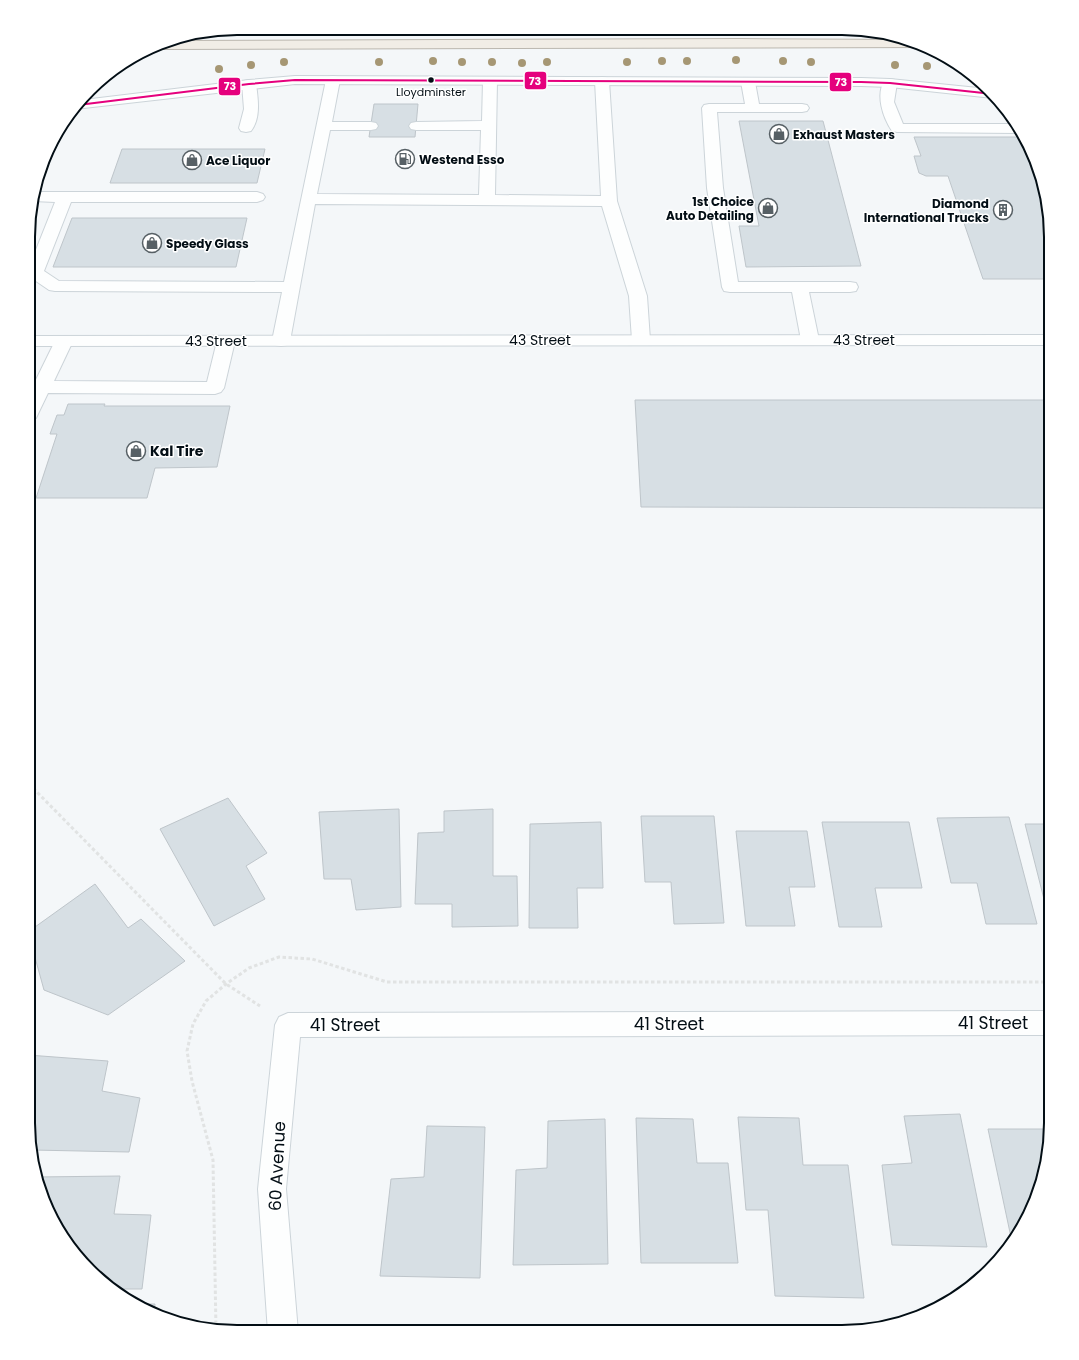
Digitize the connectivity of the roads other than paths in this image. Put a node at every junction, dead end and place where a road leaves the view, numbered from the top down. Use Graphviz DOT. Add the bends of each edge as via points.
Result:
graph roads {
  1 [pos="900,44"];
  2 [pos="175,45"];
  3 [pos="333,80"];
  4 [pos="490,81"];
  5 [pos="602,81"];
  6 [pos="748,82"];
  7 [pos="890,83"];
  8 [pos="249,84"];
  9 [pos="984,93"];
  10 [pos="85,104"];
  11 [pos="753,108"];
  12 [pos="802,108"];
  13 [pos="489,125"];
  14 [pos="323,126"];
  15 [pos="371,126"];
  16 [pos="416,126"];
  17 [pos="246,128"];
  18 [pos="1013,129"];
  19 [pos="39,196"];
  20 [pos="65,196"];
  21 [pos="257,197"];
  22 [pos="308,199"];
  23 [pos="487,200"];
  24 [pos="608,201"];
  25 [pos="292,287"];
  26 [pos="799,287"];
  27 [pos="850,287"];
  28 [pos="641,340"];
  29 [pos="810,340"];
  30 [pos="1044,340"];
  31 [pos="35,341"];
  32 [pos="64,341"];
  33 [pos="226,341"];
  34 [pos="281,341"];
  35 [pos="42,387"];
  36 [pos="35,402"];
  37 [pos="1044,1023"];
  38 [pos="288,1025"];
  39 [pos="282,1325"];
  1 -- 2 [label="highway"];
  3 -- 4 [label="street"];
  3 -- 8 [label="street"];
  3 -- 14 [label="street"];
  4 -- 5 [label="street"];
  4 -- 13 [label="street"];
  5 -- 6 [label="street"];
  5 -- 24 [label="street"];
  6 -- 7 [label="street"];
  6 -- 11 [label="street"];
  7 -- 9 [label="street"];
  7 -- 18 [label="street" via="886,102 897,128"];
  8 -- 10 [label="street"];
  8 -- 17 [label="street" via="251,108"];
  11 -- 12 [label="street"];
  11 -- 26 [label="street" via="709,108 715,188 730,287"];
  13 -- 16 [label="street"];
  13 -- 23 [label="street"];
  14 -- 15 [label="street"];
  14 -- 22 [label="street"];
  19 -- 20 [label="street"];
  20 -- 21 [label="street"];
  20 -- 25 [label="street" via="35,273 55,286"];
  22 -- 23 [label="street"];
  22 -- 25 [label="street"];
  23 -- 24 [label="street"];
  24 -- 28 [label="street" via="638,296"];
  25 -- 34 [label="street"];
  26 -- 27 [label="street"];
  26 -- 29 [label="street"];
  28 -- 29 [label="street, 43 Street"];
  28 -- 34 [label="street, 43 Street"];
  29 -- 30 [label="street, 43 Street"];
  31 -- 32 [label="street, 43 Street"];
  32 -- 33 [label="street, 43 Street"];
  32 -- 35 [label="street"];
  33 -- 34 [label="street, 43 Street"];
  33 -- 35 [label="street" via="215,388"];
  35 -- 36 [label="street"];
  37 -- 38 [label="street, 41 Street"];
  38 -- 39 [label="street, 60 Avenue" via="272,1189"];
}
